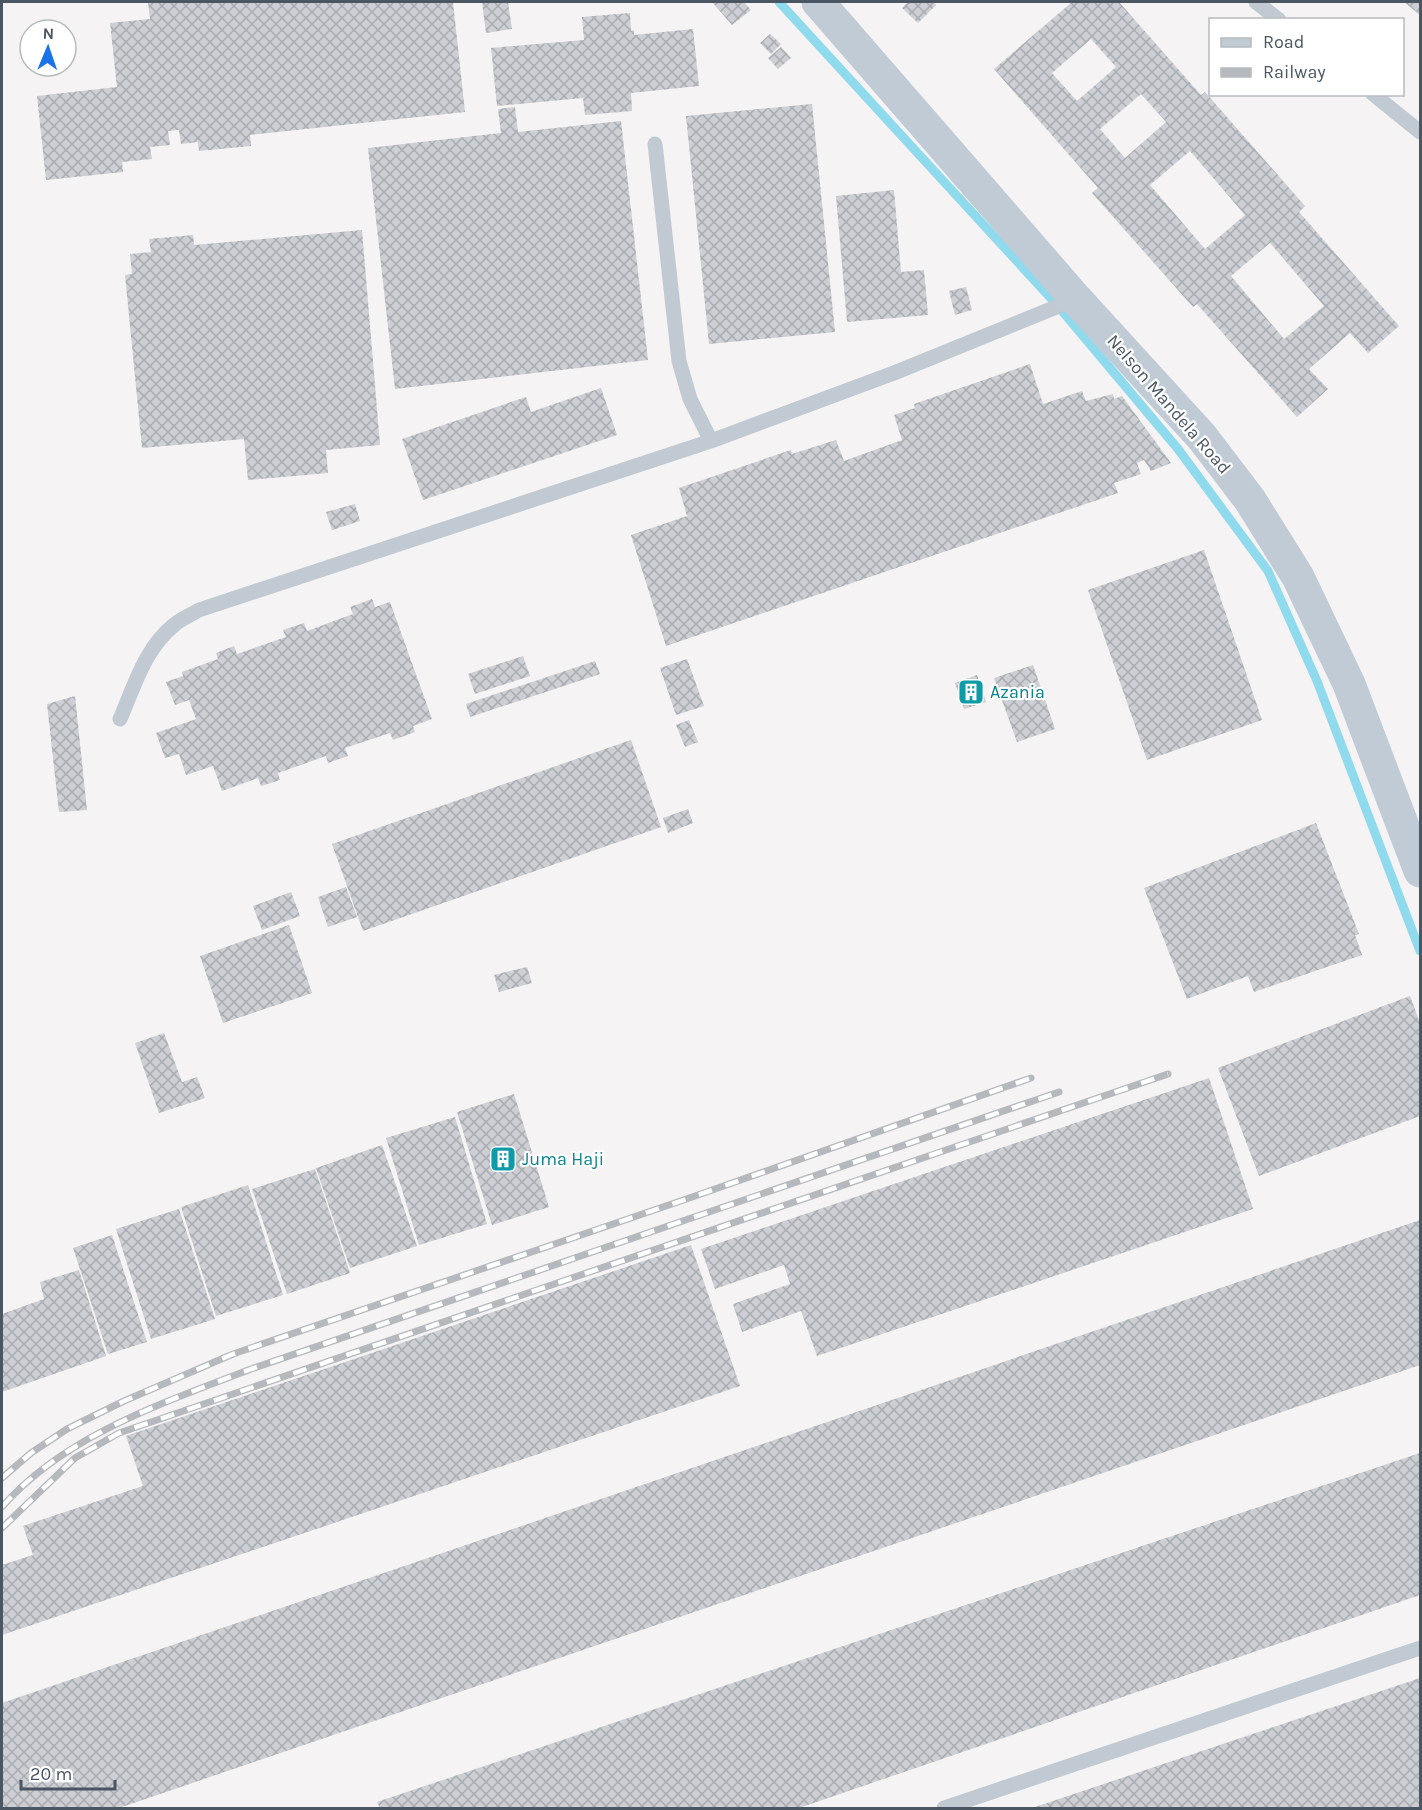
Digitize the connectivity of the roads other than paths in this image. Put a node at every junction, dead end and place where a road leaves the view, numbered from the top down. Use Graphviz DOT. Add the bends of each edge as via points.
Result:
graph roads {
  1 [pos="818,2"];
  2 [pos="1256,2"];
  3 [pos="1276,18"];
  4 [pos="1375,96"];
  5 [pos="1420,132"];
  6 [pos="655,144"];
  7 [pos="1076,298"];
  8 [pos="711,441"];
  9 [pos="120,719"];
  10 [pos="1420,871"];
  11 [pos="1420,1648"];
  12 [pos="944,1809"];
  1 -- 7 [label="main road, Nelson Mandela Road"];
  2 -- 3 [label="lane"];
  4 -- 5 [label="lane"];
  6 -- 8 [label="lane" via="679,361 690,399"];
  7 -- 8 [label="lane" via="894,373"];
  7 -- 10 [label="main road, Nelson Mandela Road" via="1202,437 1250,500 1298,577 1348,684"];
  8 -- 9 [label="lane" via="199,610 161,637 148,655"];
  11 -- 12 [label="lane"];
}
